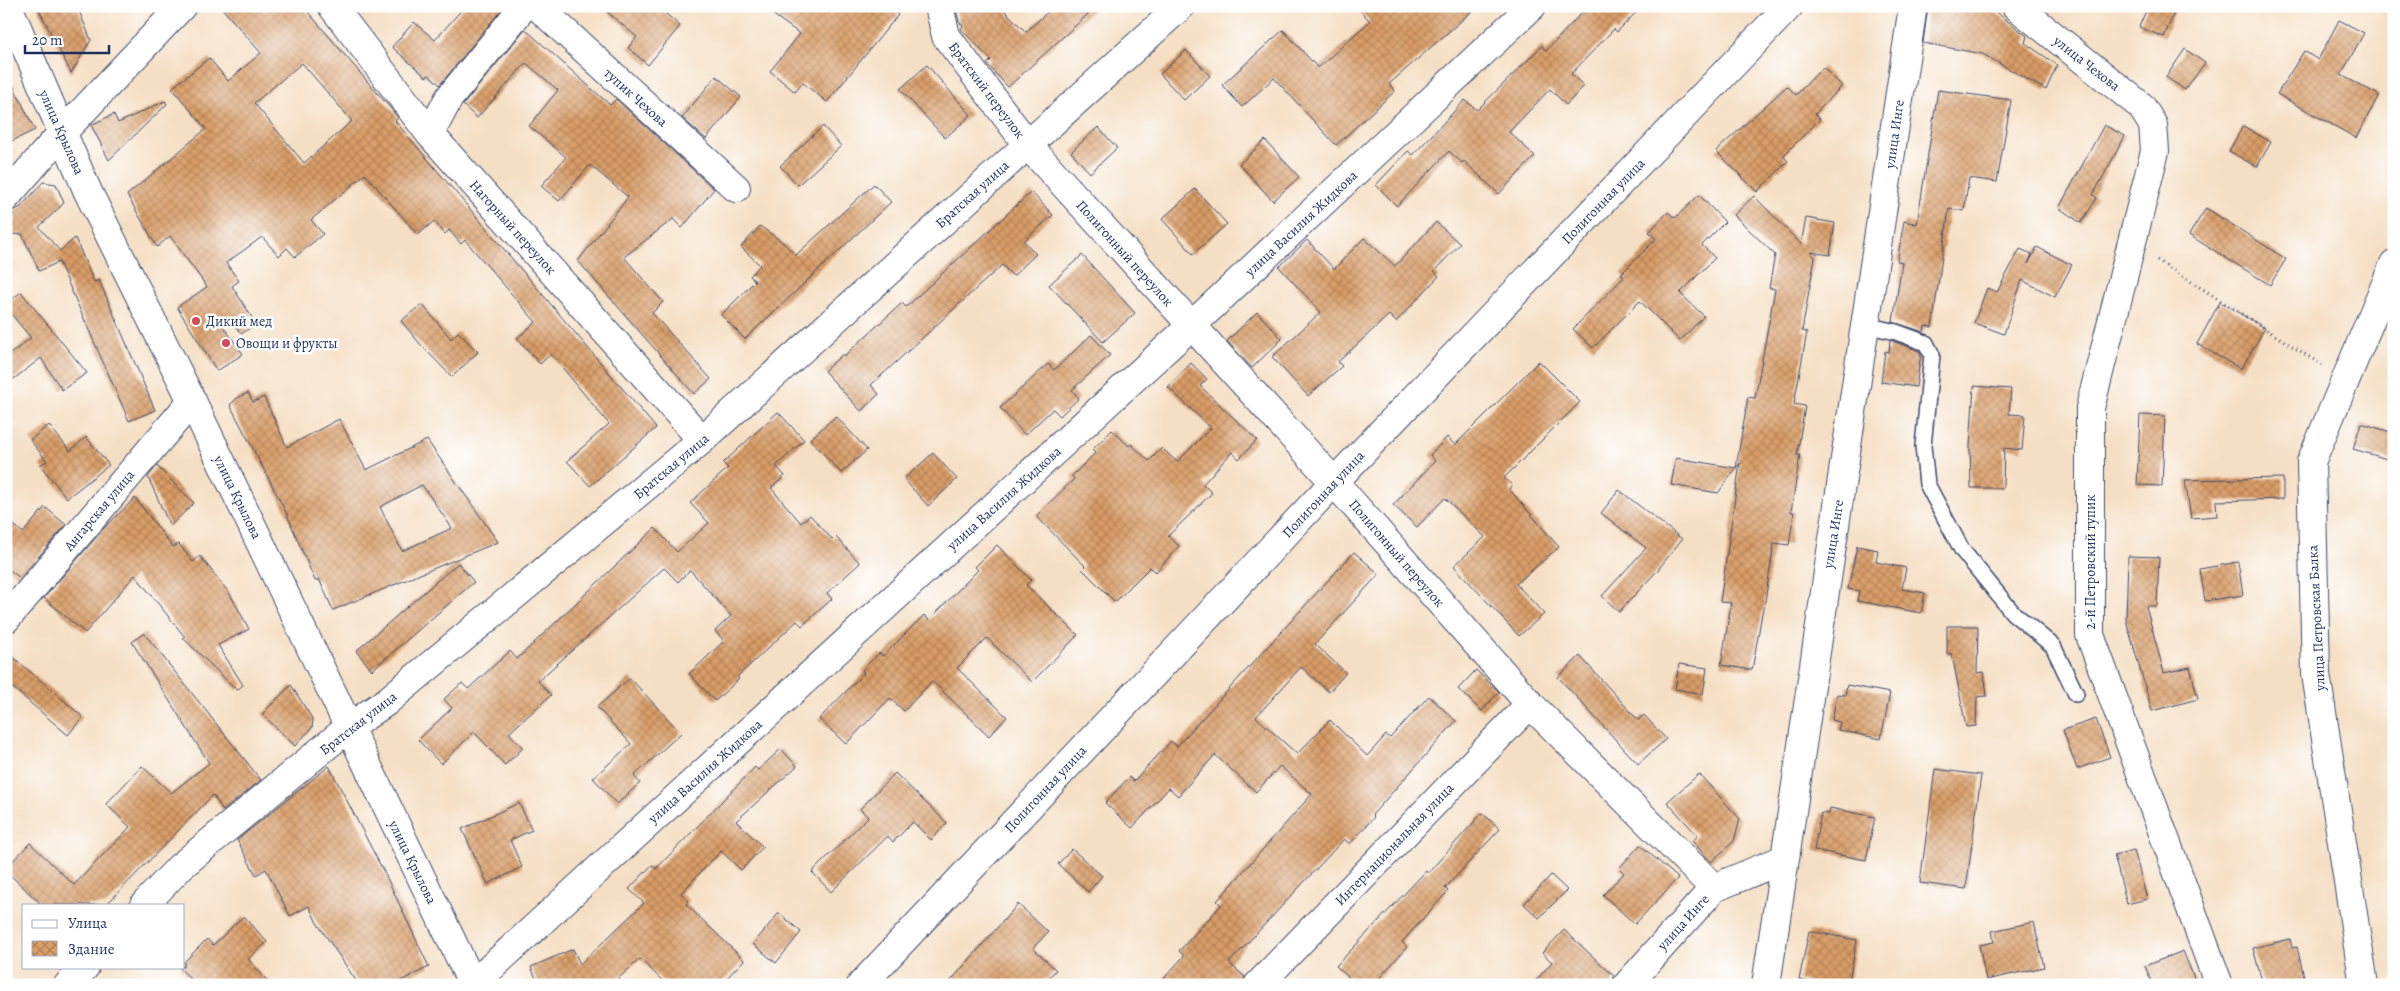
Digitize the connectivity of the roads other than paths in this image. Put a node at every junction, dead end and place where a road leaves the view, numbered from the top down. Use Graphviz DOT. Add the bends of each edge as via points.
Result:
graph roads {
  1 [pos="8,6"];
  2 [pos="182,6"];
  3 [pos="332,6"];
  4 [pos="524,6"];
  5 [pos="537,6"];
  6 [pos="940,6"];
  7 [pos="1181,6"];
  8 [pos="1532,6"];
  9 [pos="1788,6"];
  10 [pos="1913,6"];
  11 [pos="2016,6"];
  12 [pos="2153,125"];
  13 [pos="62,133"];
  14 [pos="430,134"];
  15 [pos="1027,144"];
  16 [pos="736,188"];
  17 [pos="6,197"];
  18 [pos="2394,264"];
  19 [pos="1865,325"];
  20 [pos="1191,326"];
  21 [pos="192,401"];
  22 [pos="702,440"];
  23 [pos="1334,482"];
  24 [pos="6,619"];
  25 [pos="2076,694"];
  26 [pos="1530,704"];
  27 [pos="348,728"];
  28 [pos="1784,859"];
  29 [pos="1714,888"];
  30 [pos="145,904"];
  31 [pos="84,968"];
  32 [pos="68,985"];
  33 [pos="472,985"];
  34 [pos="861,985"];
  35 [pos="1258,985"];
  36 [pos="1627,985"];
  37 [pos="1766,985"];
  38 [pos="2219,985"];
  39 [pos="2364,985"];
  1 -- 13 [label="street, улица Крылова"];
  2 -- 13 [label="street"];
  3 -- 14 [label="street, Нагорный переулок"];
  4 -- 14 [label="street" via="449,98"];
  5 -- 16 [label="street, тупик Чехова"];
  6 -- 15 [label="street, Братский переулок" via="946,36"];
  7 -- 15 [label="street, Братская улица"];
  8 -- 20 [label="street, улица Василия Жидкова"];
  9 -- 23 [label="street, Полигонная улица"];
  10 -- 19 [label="street, улица Инге"];
  11 -- 12 [label="street, улица Чехова" via="2142,106"];
  12 -- 38 [label="street, 2-й Петровский тупик" via="2155,151 2090,408 2090,635"];
  13 -- 17 [label="street"];
  13 -- 21 [label="street, улица Крылова"];
  14 -- 22 [label="street, Нагорный переулок"];
  15 -- 20 [label="street, Полигонный переулок"];
  15 -- 22 [label="street, Братская улица"];
  18 -- 39 [label="street, улица Петровская Балка" via="2311,462 2316,674"];
  19 -- 25 [label="lane" via="1926,343 1932,355 1923,446 1927,484 1962,550 2013,613 2053,646"];
  19 -- 28 [label="street, улица Инге"];
  20 -- 23 [label="street, Полигонный переулок"];
  20 -- 33 [label="street, улица Василия Жидкова"];
  21 -- 24 [label="street, Ангарская улица"];
  21 -- 27 [label="street, улица Крылова"];
  22 -- 27 [label="street, Братская улица" via="386,702"];
  23 -- 26 [label="street, Полигонный переулок"];
  23 -- 34 [label="street, Полигонная улица"];
  26 -- 29 [label="street, Полигонный переулок"];
  26 -- 35 [label="street, Интернациональная улица"];
  27 -- 30 [label="street, Братская улица" via="180,867"];
  27 -- 33 [label="street, улица Крылова"];
  28 -- 29 [label="street, улица Инге"];
  28 -- 37 [label="street"];
  29 -- 36 [label="street, улица Инге"];
  31 -- 32 [label="street"];
}
